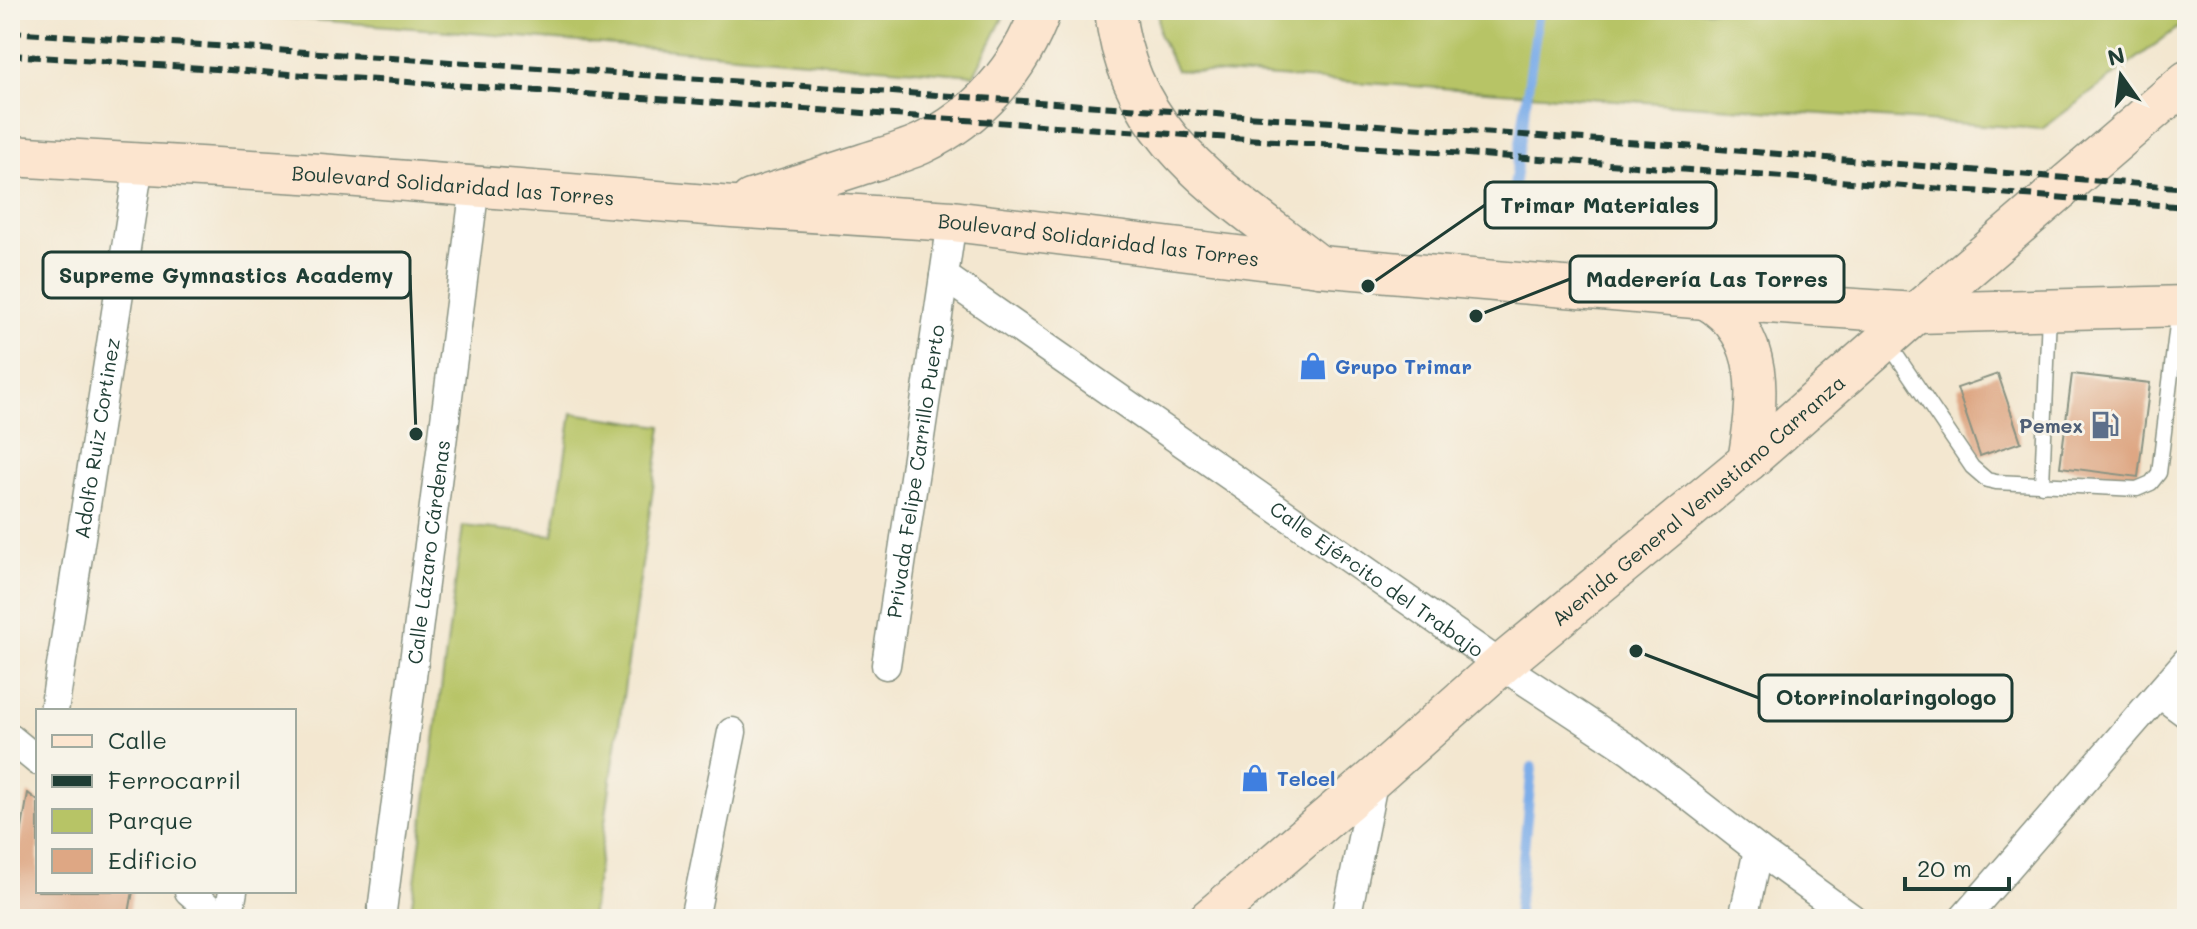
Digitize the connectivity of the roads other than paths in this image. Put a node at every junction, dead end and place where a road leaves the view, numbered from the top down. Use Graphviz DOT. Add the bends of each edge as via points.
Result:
graph roads {
  1 [pos="1041,10"];
  2 [pos="1115,10"];
  3 [pos="2187,81"];
  4 [pos="10,156"];
  5 [pos="139,164"];
  6 [pos="475,186"];
  7 [pos="732,207"];
  8 [pos="952,221"];
  9 [pos="1319,266"];
  10 [pos="944,276"];
  11 [pos="1706,299"];
  12 [pos="2183,306"];
  13 [pos="2049,309"];
  14 [pos="1916,313"];
  15 [pos="1885,339"];
  16 [pos="1748,461"];
  17 [pos="2042,485"];
  18 [pos="2187,661"];
  19 [pos="886,665"];
  20 [pos="1501,665"];
  21 [pos="2160,694"];
  22 [pos="54,709"];
  23 [pos="2187,714"];
  24 [pos="732,732"];
  25 [pos="10,738"];
  26 [pos="36,759"];
  27 [pos="1374,778"];
  28 [pos="1758,850"];
  29 [pos="191,893"];
  30 [pos="233,893"];
  31 [pos="221,919"];
  32 [pos="228,919"];
  33 [pos="381,919"];
  34 [pos="694,919"];
  35 [pos="1209,919"];
  36 [pos="1346,919"];
  37 [pos="1743,919"];
  38 [pos="1853,919"];
  39 [pos="1963,919"];
  1 -- 7 [label="main road" via="1019,58 977,108 951,128 919,145"];
  2 -- 9 [label="main road" via="1136,88 1174,146 1197,171"];
  3 -- 14 [label="main road, Avenida General Venustiano Carranza"];
  4 -- 5 [label="main road, Boulevard Solidaridad las Torres"];
  5 -- 6 [label="main road, Boulevard Solidaridad las Torres"];
  5 -- 22 [label="street, Adolfo Ruiz Cortinez"];
  6 -- 7 [label="main road, Boulevard Solidaridad las Torres"];
  6 -- 33 [label="street, Calle Lázaro Cárdenas"];
  7 -- 8 [label="main road, Boulevard Solidaridad las Torres"];
  8 -- 9 [label="main road, Boulevard Solidaridad las Torres"];
  8 -- 10 [label="street"];
  9 -- 11 [label="main road, Boulevard Solidaridad las Torres"];
  10 -- 19 [label="street, Privada Felipe Carrillo Puerto"];
  10 -- 20 [label="street, Calle Ejército del Trabajo"];
  11 -- 14 [label="main road, Boulevard Solidaridad las Torres"];
  11 -- 16 [label="main road" via="1740,328 1754,367 1756,414"];
  12 -- 13 [label="main road, Boulevard Solidaridad las Torres"];
  12 -- 17 [label="lane" via="2155,479 2137,489"];
  13 -- 14 [label="main road, Boulevard Solidaridad las Torres"];
  13 -- 17 [label="lane"];
  14 -- 15 [label="main road, Avenida General Venustiano Carranza"];
  15 -- 16 [label="main road, Avenida General Venustiano Carranza"];
  15 -- 17 [label="lane" via="1972,467 1987,480"];
  16 -- 20 [label="main road, Avenida General Venustiano Carranza"];
  18 -- 21 [label="street"];
  20 -- 27 [label="main road, Avenida General Venustiano Carranza"];
  20 -- 28 [label="street, Calle Ejército del Trabajo" via="1630,750"];
  21 -- 23 [label="street"];
  21 -- 39 [label="street"];
  24 -- 34 [label="street"];
  25 -- 26 [label="street"];
  27 -- 35 [label="main road, Avenida General Venustiano Carranza"];
  27 -- 36 [label="street"];
  28 -- 37 [label="street"];
  28 -- 38 [label="street, Calle Ejército del Trabajo"];
  29 -- 31 [label="street"];
  30 -- 32 [label="street"];
}
